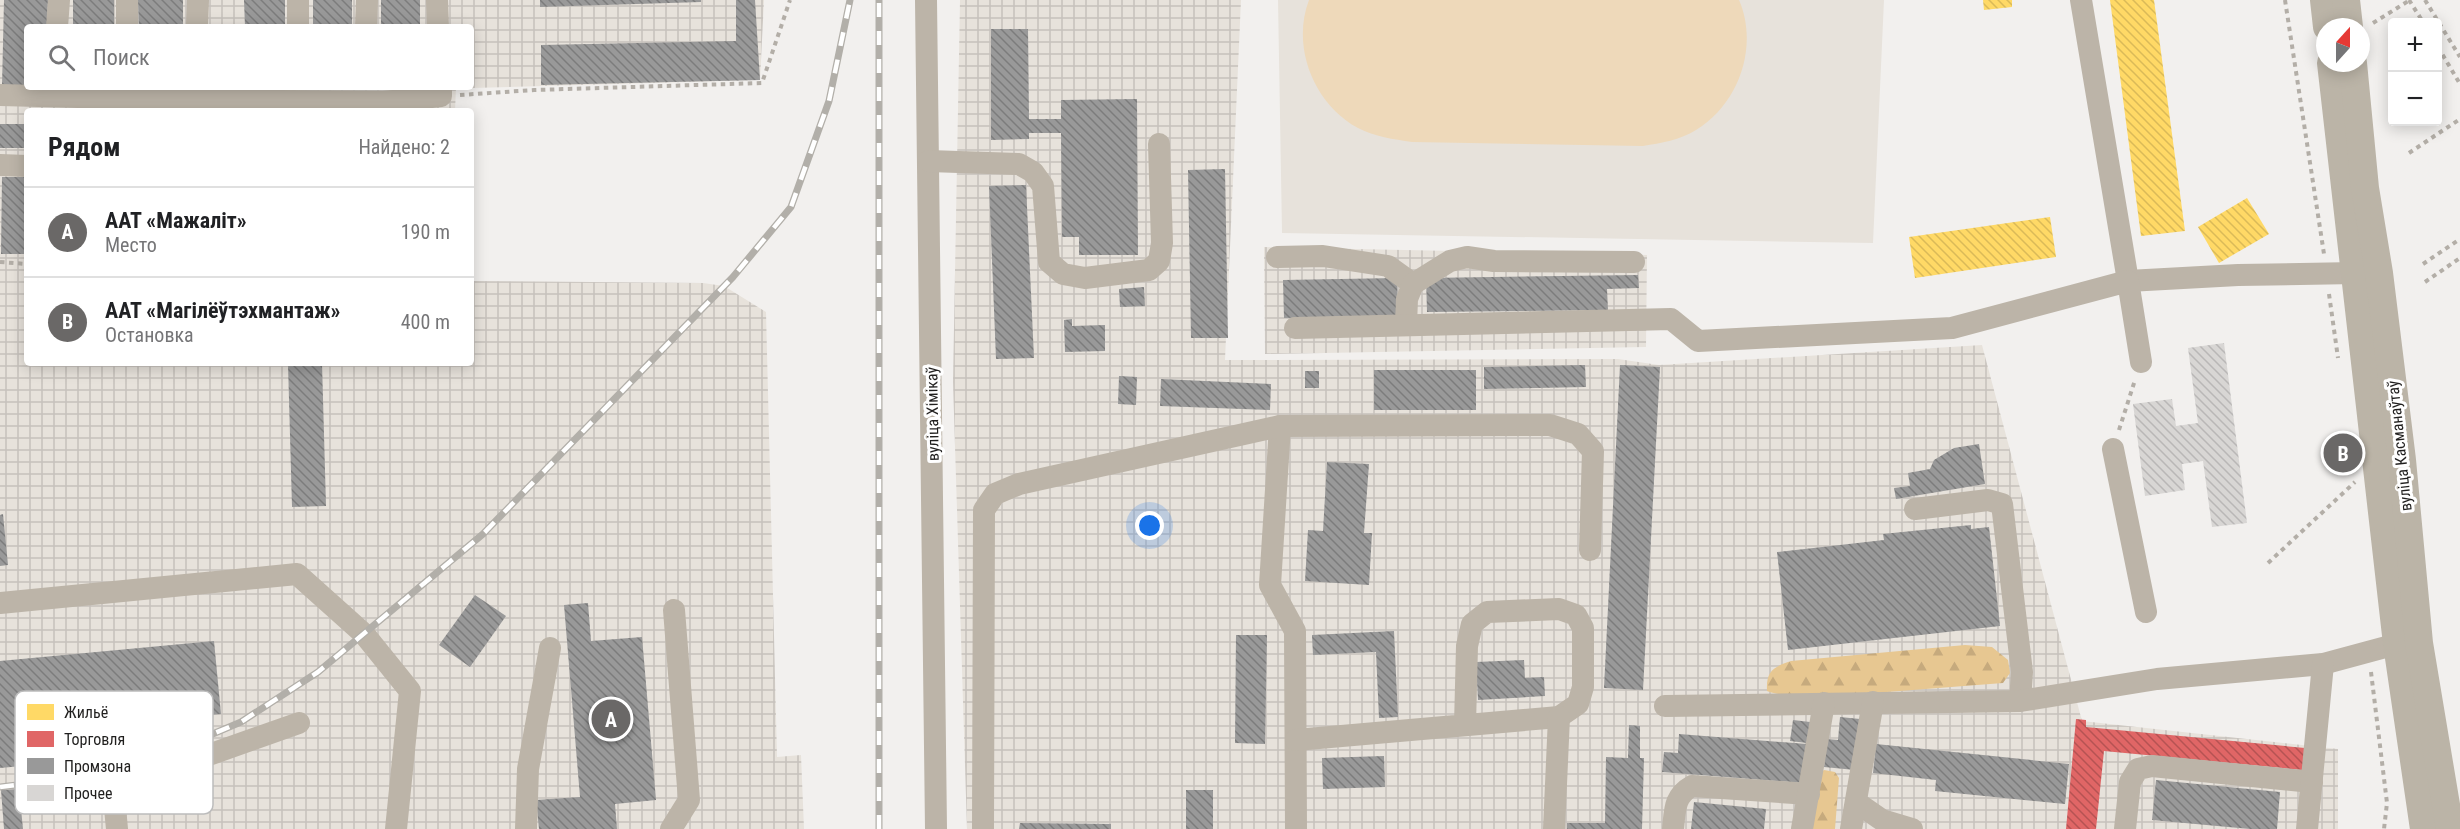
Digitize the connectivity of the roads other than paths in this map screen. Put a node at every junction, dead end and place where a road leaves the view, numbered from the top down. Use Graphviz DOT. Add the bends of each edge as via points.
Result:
graph roads {
  1 [pos="59,0"];
  2 [pos="127,0"];
  3 [pos="198,0"];
  4 [pos="298,0"];
  5 [pos="367,0"];
  6 [pos="437,0"];
  7 [pos="926,0"];
  8 [pos="2081,0"];
  9 [pos="2324,0"];
  10 [pos="2346,0"];
  11 [pos="2326,18"];
  12 [pos="2356,18"];
  13 [pos="57,24"];
  14 [pos="127,24"];
  15 [pos="197,24"];
  16 [pos="298,24"];
  17 [pos="366,24"];
  18 [pos="438,24"];
  19 [pos="2333,72"];
  20 [pos="2354,72"];
  21 [pos="55,92"];
  22 [pos="127,93"];
  23 [pos="194,94"];
  24 [pos="298,94"];
  25 [pos="0,95"];
  26 [pos="445,98"];
  27 [pos="374,100"];
  28 [pos="1159,144"];
  29 [pos="928,162"];
  30 [pos="0,165"];
  31 [pos="24,166"];
  32 [pos="1277,257"];
  33 [pos="1634,262"];
  34 [pos="2368,273"];
  35 [pos="2128,281"];
  36 [pos="1413,284"];
  37 [pos="1406,325"];
  38 [pos="1294,328"];
  39 [pos="2141,362"];
  40 [pos="1280,426"];
  41 [pos="2113,449"];
  42 [pos="1915,509"];
  43 [pos="1590,550"];
  44 [pos="0,603"];
  45 [pos="674,610"];
  46 [pos="2146,612"];
  47 [pos="2408,643"];
  48 [pos="550,648"];
  49 [pos="2323,664"];
  50 [pos="2020,701"];
  51 [pos="1873,702"];
  52 [pos="1824,703"];
  53 [pos="1665,706"];
  54 [pos="1559,717"];
  55 [pos="299,723"];
  56 [pos="1464,725"];
  57 [pos="1296,740"];
  58 [pos="213,753"];
  59 [pos="2312,782"];
  60 [pos="1809,794"];
  61 [pos="1856,802"];
  62 [pos="116,814"];
  63 [pos="117,829"];
  64 [pos="396,829"];
  65 [pos="526,829"];
  66 [pos="671,829"];
  67 [pos="936,829"];
  68 [pos="983,829"];
  69 [pos="1296,829"];
  70 [pos="1554,829"];
  71 [pos="1673,829"];
  72 [pos="1802,829"];
  73 [pos="1851,829"];
  74 [pos="1912,829"];
  75 [pos="2125,829"];
  76 [pos="2307,829"];
  77 [pos="2424,829"];
  78 [pos="2450,829"];
  1 -- 13 [label="street"];
  2 -- 14 [label="street"];
  3 -- 15 [label="street"];
  4 -- 16 [label="street"];
  5 -- 17 [label="street"];
  6 -- 18 [label="street"];
  7 -- 29 [label="street, вуліца Хімікаў"];
  8 -- 35 [label="street"];
  9 -- 11 [label="main road"];
  10 -- 12 [label="main road"];
  19 -- 34 [label="main road, вуліца Касманаўтаў"];
  20 -- 34 [label="main road, вуліца Касманаўтаў"];
  21 -- 22 [label="street"];
  21 -- 25 [label="street"];
  22 -- 23 [label="street"];
  23 -- 24 [label="street"];
  24 -- 27 [label="street"];
  26 -- 27 [label="street"];
  28 -- 29 [label="street" via="1159,261 1149,270 1085,278 1063,274 1049,262 1043,186 1033,172 1019,164"];
  29 -- 67 [label="street, вуліца Хімікаў"];
  30 -- 31 [label="street"];
  32 -- 36 [label="street" via="1323,256 1388,266"];
  33 -- 36 [label="street" via="1494,261 1467,257 1450,261"];
  34 -- 35 [label="street"];
  34 -- 47 [label="main road, вуліца Касманаўтаў" via="2402,460"];
  35 -- 37 [label="street" via="1952,328 1698,341 1671,319"];
  35 -- 39 [label="street"];
  36 -- 37 [label="street" via="1407,299"];
  37 -- 38 [label="street"];
  40 -- 43 [label="street" via="1550,425 1578,434 1593,451"];
  40 -- 57 [label="street" via="1270,585 1295,631"];
  40 -- 68 [label="street" via="1019,484 995,494 984,510"];
  41 -- 46 [label="street"];
  42 -- 50 [label="street" via="1989,500 2002,504 2022,672"];
  44 -- 64 [label="street" via="297,574 364,634 410,691"];
  45 -- 66 [label="street" via="689,800"];
  47 -- 49 [label="street"];
  47 -- 77 [label="main road, вуліца Касманаўтаў"];
  47 -- 78 [label="main road, вуліца Касманаўтаў"];
  48 -- 65 [label="street" via="528,769"];
  49 -- 50 [label="street" via="2157,679"];
  49 -- 59 [label="street"];
  50 -- 51 [label="street"];
  51 -- 52 [label="street"];
  51 -- 61 [label="street"];
  52 -- 53 [label="street"];
  52 -- 60 [label="street"];
  54 -- 56 [label="street"];
  54 -- 56 [label="street" via="1578,704 1583,687 1583,628 1576,615 1559,609 1487,612 1472,624 1467,646"];
  54 -- 70 [label="street"];
  55 -- 58 [label="street"];
  56 -- 57 [label="street"];
  57 -- 69 [label="street"];
  59 -- 75 [label="street" via="2152,766 2138,769 2130,782"];
  59 -- 76 [label="street"];
  60 -- 71 [label="street" via="1692,786 1681,792 1676,802"];
  60 -- 72 [label="street"];
  61 -- 73 [label="street"];
  61 -- 74 [label="street" via="1882,820"];
  62 -- 63 [label="street"];
}
